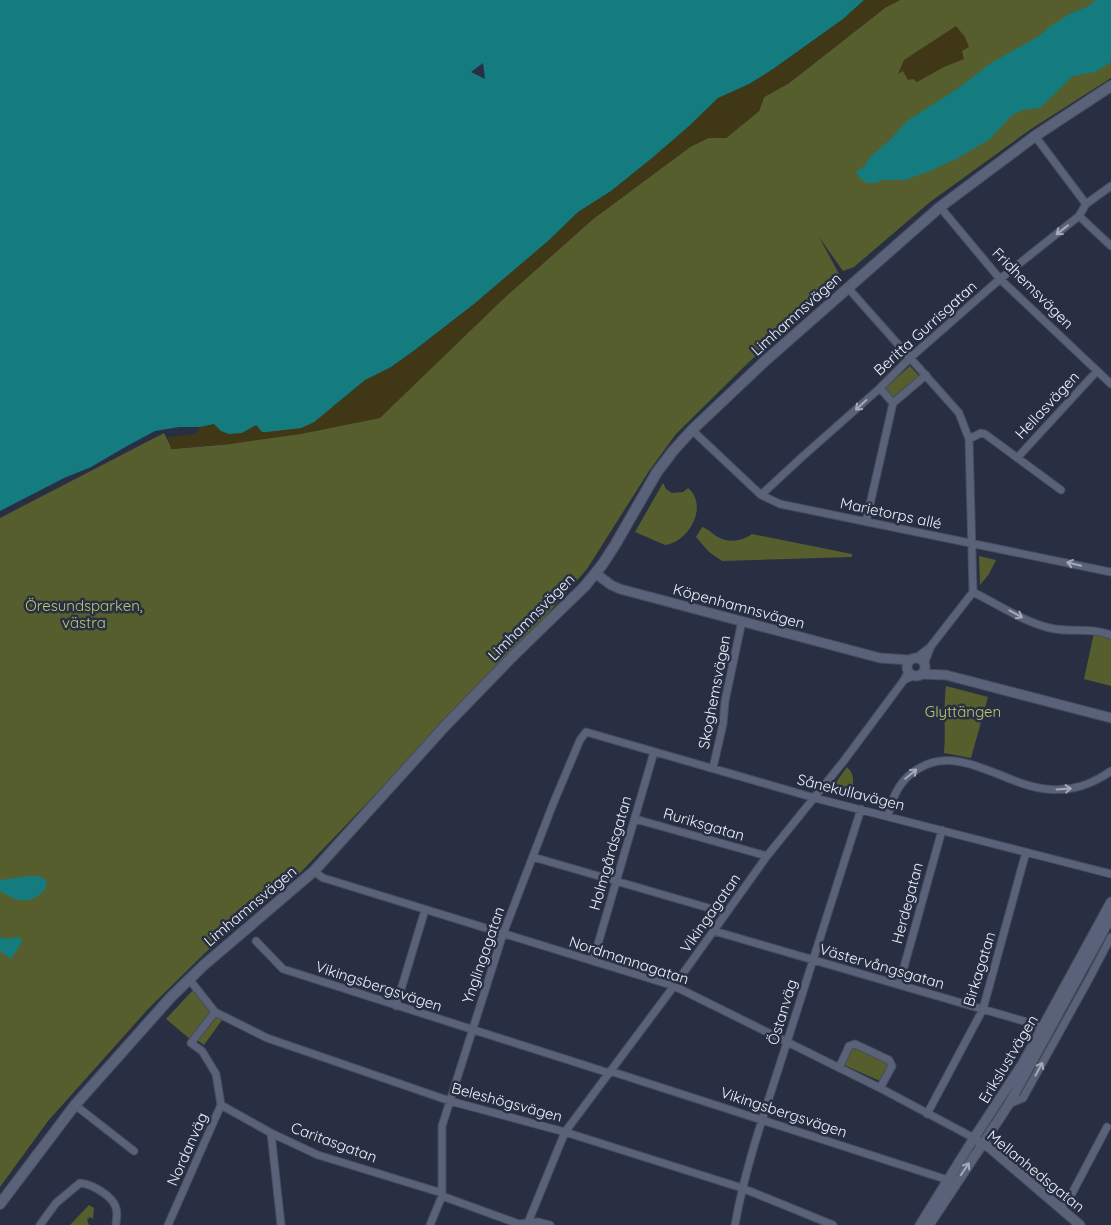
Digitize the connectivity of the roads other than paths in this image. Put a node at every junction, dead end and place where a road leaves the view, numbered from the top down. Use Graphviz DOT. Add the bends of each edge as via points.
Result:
graph roads {
  1 [pos="1111,86"];
  2 [pos="1035,136"];
  3 [pos="1111,186"];
  4 [pos="1086,204"];
  5 [pos="940,207"];
  6 [pos="1079,216"];
  7 [pos="1111,246"];
  8 [pos="1000,279"];
  9 [pos="848,288"];
  10 [pos="911,357"];
  11 [pos="1097,371"];
  12 [pos="926,375"];
  13 [pos="1111,384"];
  14 [pos="880,388"];
  15 [pos="893,403"];
  16 [pos="692,430"];
  17 [pos="969,439"];
  18 [pos="1017,458"];
  19 [pos="1061,490"];
  20 [pos="761,496"];
  21 [pos="866,522"];
  22 [pos="971,544"];
  23 [pos="1111,572"];
  24 [pos="595,573"];
  25 [pos="973,592"];
  26 [pos="742,621"];
  27 [pos="1111,635"];
  28 [pos="880,658"];
  29 [pos="919,662"];
  30 [pos="913,673"];
  31 [pos="946,675"];
  32 [pos="1111,718"];
  33 [pos="586,732"];
  34 [pos="654,752"];
  35 [pos="713,768"];
  36 [pos="1111,771"];
  37 [pos="815,798"];
  38 [pos="861,810"];
  39 [pos="888,816"];
  40 [pos="634,819"];
  41 [pos="942,830"];
  42 [pos="1026,852"];
  43 [pos="767,856"];
  44 [pos="533,857"];
  45 [pos="314,871"];
  46 [pos="1111,874"];
  47 [pos="616,882"];
  48 [pos="1111,902"];
  49 [pos="425,910"];
  50 [pos="726,913"];
  51 [pos="1110,920"];
  52 [pos="714,931"];
  53 [pos="503,934"];
  54 [pos="1111,936"];
  55 [pos="256,941"];
  56 [pos="812,960"];
  57 [pos="593,961"];
  58 [pos="189,979"];
  59 [pos="900,985"];
  60 [pos="674,986"];
  61 [pos="396,1006"];
  62 [pos="983,1009"];
  63 [pos="215,1012"];
  64 [pos="1044,1027"];
  65 [pos="472,1030"];
  66 [pos="787,1042"];
  67 [pos="839,1068"];
  68 [pos="610,1072"];
  69 [pos="880,1088"];
  70 [pos="450,1101"];
  71 [pos="1009,1104"];
  72 [pos="75,1105"];
  73 [pos="221,1105"];
  74 [pos="927,1114"];
  75 [pos="761,1120"];
  76 [pos="1107,1127"];
  77 [pos="566,1132"];
  78 [pos="271,1134"];
  79 [pos="974,1138"];
  80 [pos="983,1144"];
  81 [pos="134,1151"];
  82 [pos="948,1180"];
  83 [pos="742,1188"];
  84 [pos="442,1195"];
  85 [pos="0,1204"];
  86 [pos="1060,1208"];
  87 [pos="171,1224"];
  88 [pos="528,1224"];
  89 [pos="40,1225"];
  90 [pos="116,1225"];
  91 [pos="282,1225"];
  92 [pos="430,1225"];
  93 [pos="550,1225"];
  94 [pos="735,1225"];
  95 [pos="833,1225"];
  96 [pos="920,1225"];
  97 [pos="929,1225"];
  98 [pos="1080,1225"];
  1 -- 2 [label="main road, Limhamnsvägen"];
  2 -- 4 [label="street"];
  2 -- 5 [label="main road, Limhamnsvägen"];
  3 -- 4 [label="street, Beritta Gurrisgatan"];
  4 -- 6 [label="street, Beritta Gurrisgatan"];
  5 -- 8 [label="street, Fridhemsvägen"];
  5 -- 9 [label="main road, Limhamnsvägen"];
  6 -- 7 [label="street"];
  6 -- 8 [label="street, Beritta Gurrisgatan, one-way"];
  8 -- 10 [label="street, Beritta Gurrisgatan"];
  8 -- 11 [label="street, Fridhemsvägen"];
  9 -- 10 [label="street"];
  9 -- 16 [label="main road, Limhamnsvägen"];
  10 -- 12 [label="street"];
  10 -- 14 [label="street, Beritta Gurrisgatan"];
  11 -- 13 [label="street, Fridhemsvägen"];
  11 -- 18 [label="street, Hellasvägen"];
  12 -- 15 [label="street"];
  12 -- 17 [label="street" via="959,413"];
  14 -- 15 [label="street"];
  14 -- 20 [label="street, Beritta Gurrisgatan, one-way"];
  15 -- 21 [label="street"];
  16 -- 20 [label="street, Marietorps allé"];
  16 -- 24 [label="main road, Limhamnsvägen" via="657,472 619,539"];
  17 -- 18 [label="street" via="985,434"];
  17 -- 22 [label="street"];
  18 -- 19 [label="street"];
  20 -- 21 [label="street, Marietorps allé" via="780,504"];
  21 -- 22 [label="street, Marietorps allé"];
  23 -- 22 [label="street, Marietorps allé, one-way"];
  22 -- 25 [label="street"];
  24 -- 26 [label="street, Köpenhamnsvägen" via="620,588"];
  24 -- 45 [label="main road, Limhamnsvägen" via="446,724"];
  25 -- 27 [label="street, one-way" via="1050,628 1090,630"];
  25 -- 29 [label="street"];
  26 -- 28 [label="street, Köpenhamnsvägen"];
  26 -- 35 [label="street, Skoghemsvägen"];
  28 -- 29 [label="street, Köpenhamnsvägen"];
  28 -- 30 [label="street, Köpenhamnsvägen"];
  29 -- 30 [label="street" via="924,670"];
  29 -- 30 [label="street" via="908,665"];
  29 -- 31 [label="street, Köpenhamnsvägen"];
  30 -- 31 [label="street, Köpenhamnsvägen"];
  30 -- 37 [label="street, Vikingagatan" via="904,680"];
  31 -- 32 [label="street, Köpenhamnsvägen"];
  33 -- 34 [label="street, Sånekullavägen"];
  33 -- 44 [label="street, Ynglingagatan"];
  34 -- 35 [label="street, Sånekullavägen"];
  34 -- 40 [label="street, Holmgårdsgatan"];
  35 -- 37 [label="street, Sånekullavägen"];
  39 -- 36 [label="street, one-way" via="896,791 905,778 935,760 972,765 1046,790 1078,788"];
  37 -- 38 [label="street, Sånekullavägen"];
  37 -- 43 [label="street, Vikingagatan"];
  38 -- 39 [label="street, Sånekullavägen"];
  38 -- 56 [label="street, Östanväg"];
  39 -- 41 [label="street, Sånekullavägen"];
  40 -- 43 [label="street, Ruriksgatan"];
  40 -- 47 [label="street, Holmgårdsgatan"];
  41 -- 42 [label="street, Sånekullavägen"];
  41 -- 59 [label="street, Herdegatan"];
  42 -- 46 [label="street, Sånekullavägen"];
  42 -- 62 [label="street, Birkagatan"];
  43 -- 50 [label="street, Vikingagatan"];
  44 -- 47 [label="street"];
  44 -- 53 [label="street, Ynglingagatan"];
  45 -- 49 [label="street, Nordmannagatan" via="323,878"];
  45 -- 58 [label="main road, Limhamnsvägen"];
  47 -- 50 [label="street"];
  47 -- 57 [label="street, Holmgårdsgatan"];
  48 -- 64 [label="street, Erikslustvägen"];
  49 -- 53 [label="street, Nordmannagatan"];
  49 -- 61 [label="street"];
  50 -- 52 [label="street, Vikingagatan"];
  51 -- 54 [label="street, Erikslustvägen"];
  51 -- 71 [label="street, Erikslustvägen"];
  52 -- 56 [label="street, Västervångsgatan"];
  52 -- 60 [label="street, Vikingagatan"];
  53 -- 57 [label="street, Nordmannagatan"];
  53 -- 65 [label="street, Ynglingagatan"];
  71 -- 54 [label="street, Erikslustvägen, one-way" via="1022,1098"];
  55 -- 61 [label="street, Vikingsbergsvägen" via="265,945 283,969"];
  56 -- 59 [label="street, Västervångsgatan"];
  56 -- 66 [label="street, Östanväg"];
  57 -- 60 [label="street, Nordmannagatan"];
  58 -- 63 [label="street, Beleshögsvägen"];
  58 -- 72 [label="main road, Limhamnsvägen"];
  59 -- 62 [label="street, Västervångsgatan"];
  60 -- 66 [label="street, Nordmannagatan"];
  60 -- 68 [label="street, Vikingagatan"];
  61 -- 65 [label="street, Vikingsbergsvägen"];
  62 -- 64 [label="street, Västervångsgatan"];
  62 -- 74 [label="street, Birkagatan"];
  63 -- 70 [label="street, Beleshögsvägen" via="266,1038"];
  63 -- 73 [label="street, Nordanväg" via="191,1043 202,1051 216,1074"];
  64 -- 79 [label="street, Erikslustvägen"];
  65 -- 68 [label="street, Vikingsbergsvägen"];
  65 -- 70 [label="street, Ynglingagatan"];
  66 -- 67 [label="street, Nordmannagatan"];
  66 -- 75 [label="street, Östanväg"];
  67 -- 69 [label="street, Nordmannagatan"];
  67 -- 69 [label="street" via="852,1044 889,1060 892,1066"];
  68 -- 75 [label="street, Vikingsbergsvägen"];
  68 -- 77 [label="street, Vikingagatan"];
  69 -- 74 [label="street, Nordmannagatan"];
  70 -- 77 [label="street, Beleshögsvägen"];
  70 -- 84 [label="street, Ynglingagatan" via="441,1132"];
  71 -- 80 [label="street, Erikslustvägen"];
  72 -- 81 [label="street"];
  72 -- 85 [label="main road, Limhamnsvägen"];
  73 -- 78 [label="street, Caritasgatan"];
  73 -- 87 [label="street, Nordanväg"];
  74 -- 79 [label="street, Nordmannagatan"];
  75 -- 82 [label="street, Vikingsbergsvägen"];
  75 -- 83 [label="street, Östanväg"];
  76 -- 86 [label="street"];
  77 -- 83 [label="street, Beleshögsvägen"];
  77 -- 88 [label="street, Vikingagatan"];
  78 -- 84 [label="street, Caritasgatan" via="318,1155"];
  78 -- 91 [label="street"];
  79 -- 80 [label="street, Mellanhedsgatan"];
  79 -- 82 [label="street, Erikslustvägen"];
  80 -- 86 [label="street, Mellanhedsgatan"];
  97 -- 80 [label="street, Erikslustvägen, one-way"];
  82 -- 96 [label="street, Erikslustvägen"];
  83 -- 94 [label="street, Östanväg"];
  83 -- 95 [label="street, Beleshögsvägen"];
  84 -- 88 [label="street, Caritasgatan" via="519,1224"];
  84 -- 92 [label="street"];
  86 -- 98 [label="street, Mellanhedsgatan"];
  88 -- 93 [label="street, Caritasgatan"];
  89 -- 90 [label="street" via="56,1203 80,1183 89,1184 113,1202 117,1211"];
}
